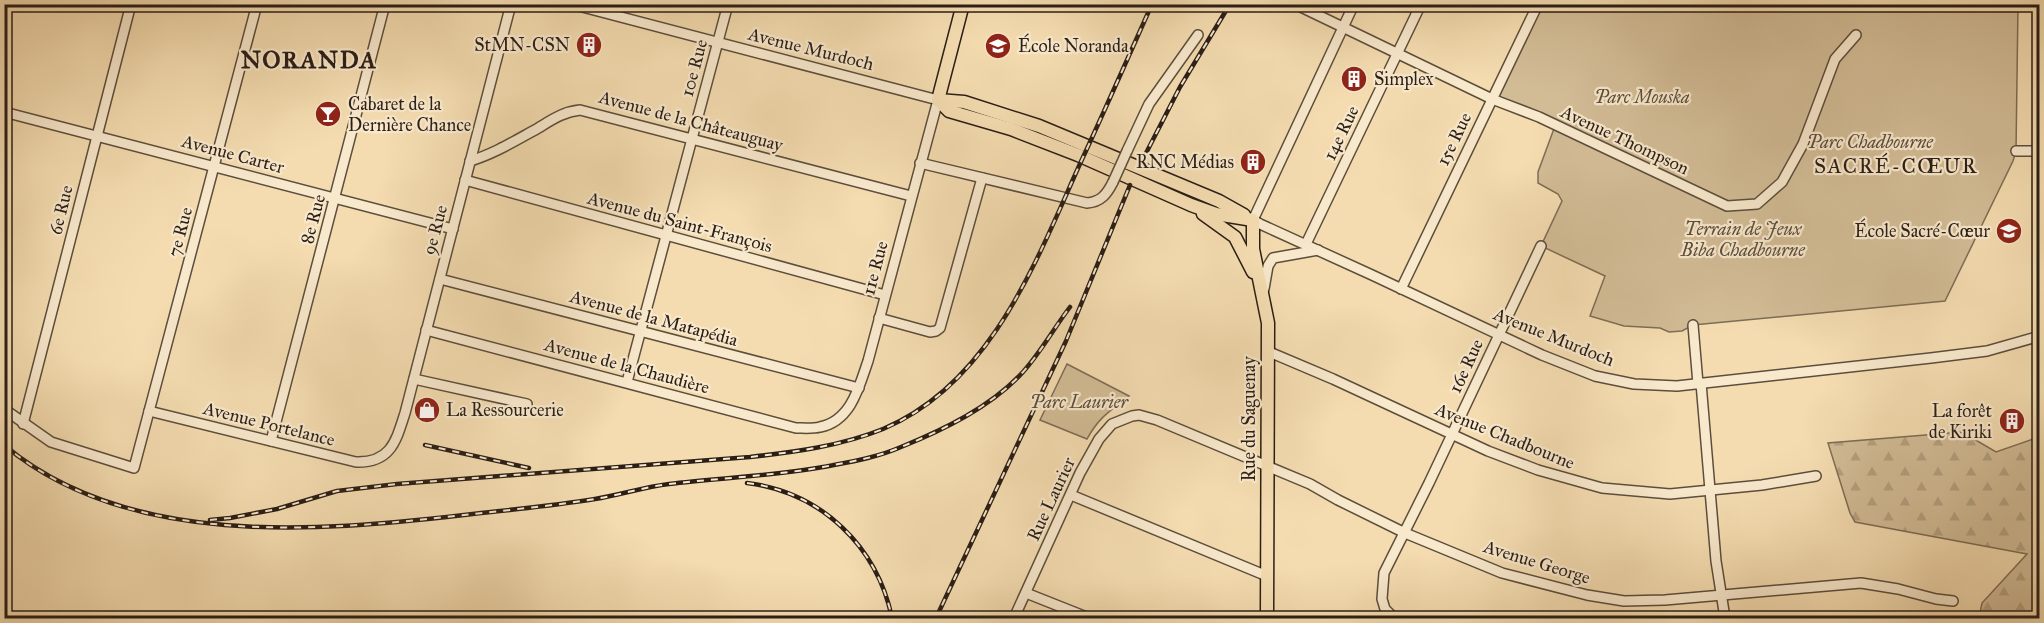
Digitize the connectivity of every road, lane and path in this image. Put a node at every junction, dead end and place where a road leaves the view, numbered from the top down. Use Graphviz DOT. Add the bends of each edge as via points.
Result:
graph roads {
  1 [pos="131,4"];
  2 [pos="257,4"];
  3 [pos="386,4"];
  4 [pos="511,4"];
  5 [pos="570,4"];
  6 [pos="728,4"];
  7 [pos="963,4"];
  8 [pos="1354,4"];
  9 [pos="1421,4"];
  10 [pos="1538,4"];
  11 [pos="1301,7"];
  12 [pos="1343,27"];
  13 [pos="1198,35"];
  14 [pos="1856,35"];
  15 [pos="718,44"];
  16 [pos="1398,53"];
  17 [pos="1492,99"];
  18 [pos="938,100"];
  19 [pos="4,112"];
  20 [pos="97,136"];
  21 [pos="692,138"];
  22 [pos="2016,151"];
  23 [pos="2040,151"];
  24 [pos="470,161"];
  25 [pos="920,163"];
  26 [pos="214,167"];
  27 [pos="981,178"];
  28 [pos="465,180"];
  29 [pos="911,196"];
  30 [pos="336,198"];
  31 [pos="1181,201"];
  32 [pos="1253,220"];
  33 [pos="453,229"];
  34 [pos="666,235"];
  35 [pos="1306,244"];
  36 [pos="1541,246"];
  37 [pos="1318,250"];
  38 [pos="440,279"];
  39 [pos="1401,289"];
  40 [pos="885,295"];
  41 [pos="1264,303"];
  42 [pos="879,318"];
  43 [pos="1693,325"];
  44 [pos="426,330"];
  45 [pos="640,331"];
  46 [pos="1499,335"];
  47 [pos="2040,336"];
  48 [pos="1267,351"];
  49 [pos="414,379"];
  50 [pos="627,382"];
  51 [pos="1699,384"];
  52 [pos="859,388"];
  53 [pos="527,404"];
  54 [pos="4,409"];
  55 [pos="149,411"];
  56 [pos="1139,415"];
  57 [pos="23,424"];
  58 [pos="820,428"];
  59 [pos="1452,433"];
  60 [pos="271,441"];
  61 [pos="381,458"];
  62 [pos="1267,466"];
  63 [pos="1816,476"];
  64 [pos="1711,491"];
  65 [pos="1071,495"];
  66 [pos="1405,532"];
  67 [pos="1267,576"];
  68 [pos="1026,593"];
  69 [pos="1722,596"];
  70 [pos="1953,601"];
  71 [pos="1014,618"];
  72 [pos="1089,618"];
  73 [pos="1268,618"];
  74 [pos="1394,618"];
  75 [pos="1725,618"];
  1 -- 20 [label="street, 6e Rue"];
  2 -- 26 [label="street, 7e Rue"];
  3 -- 30 [label="street, 8e Rue"];
  4 -- 24 [label="street, 9e Rue"];
  5 -- 15 [label="street, Avenue Murdoch"];
  6 -- 15 [label="street, 10e Rue"];
  7 -- 18 [label="main road"];
  8 -- 12 [label="street"];
  9 -- 16 [label="street, 14e Rue"];
  10 -- 17 [label="street, 15e Rue"];
  11 -- 12 [label="street, Avenue Thompson"];
  12 -- 16 [label="street, Avenue Thompson"];
  12 -- 32 [label="street"];
  13 -- 27 [label="street, bridge" via="1149,104 1104,196 1087,203"];
  14 -- 17 [label="street, Avenue Thompson" via="1835,59 1803,144 1782,182 1757,204 1727,206 1539,117"];
  15 -- 18 [label="street, Avenue Murdoch"];
  15 -- 21 [label="street, 10e Rue"];
  16 -- 17 [label="street, Avenue Thompson"];
  16 -- 35 [label="street, 14e Rue"];
  17 -- 39 [label="street, 15e Rue"];
  18 -- 25 [label="street, 11e Rue"];
  18 -- 31 [label="main road, Avenue Murdoch" via="949,111 1067,150"];
  18 -- 32 [label="main road, Avenue Murdoch" via="963,102 1039,126 1219,201"];
  19 -- 20 [label="street, Avenue Carter"];
  20 -- 26 [label="street, Avenue Carter"];
  20 -- 57 [label="street, 6e Rue"];
  21 -- 24 [label="street, Avenue de la Châteauguay" via="580,110 558,115 512,143"];
  21 -- 29 [label="street, Avenue de la Châteauguay"];
  21 -- 34 [label="street, 10e Rue"];
  22 -- 23 [label="street"];
  24 -- 28 [label="street, 9e Rue"];
  25 -- 27 [label="street"];
  25 -- 29 [label="street, 11e Rue"];
  26 -- 30 [label="street, Avenue Carter"];
  26 -- 55 [label="street, 7e Rue"];
  27 -- 42 [label="street" via="940,328 930,332"];
  28 -- 33 [label="street, 9e Rue"];
  28 -- 34 [label="street, Avenue du Saint-François"];
  29 -- 40 [label="street, 11e Rue"];
  30 -- 33 [label="street, Avenue Carter"];
  30 -- 60 [label="street, 8e Rue"];
  31 -- 32 [label="main road, Avenue Murdoch" via="1216,214"];
  31 -- 41 [label="main road" via="1235,237"];
  32 -- 35 [label="street, Avenue Murdoch"];
  32 -- 41 [label="main road, Rue du Saguenay" via="1253,249"];
  33 -- 38 [label="street, 9e Rue"];
  34 -- 40 [label="street, Avenue du Saint-François"];
  34 -- 45 [label="street, 10e Rue"];
  35 -- 37 [label="street, Avenue Murdoch"];
  36 -- 46 [label="street, 16e Rue"];
  37 -- 39 [label="street, Avenue Murdoch"];
  37 -- 41 [label="street" via="1273,258 1264,280"];
  38 -- 44 [label="street, 9e Rue"];
  38 -- 45 [label="street, Avenue de la Matapédia"];
  39 -- 46 [label="street, Avenue Murdoch"];
  40 -- 42 [label="street, 11e Rue"];
  41 -- 48 [label="main road, Rue du Saguenay"];
  42 -- 52 [label="street, 11e Rue"];
  43 -- 51 [label="street"];
  44 -- 49 [label="street, 9e Rue"];
  44 -- 50 [label="street, Avenue de la Chaudière"];
  45 -- 50 [label="street, 10e Rue"];
  45 -- 52 [label="street, Avenue de la Matapédia"];
  46 -- 51 [label="street, Avenue Murdoch" via="1576,370 1614,381"];
  46 -- 59 [label="street, 16e Rue"];
  47 -- 51 [label="street, Avenue Murdoch" via="1987,351"];
  48 -- 59 [label="street, Avenue Chadbourne"];
  48 -- 62 [label="main road, Rue du Saguenay"];
  49 -- 53 [label="street"];
  49 -- 61 [label="street, 9e Rue" via="398,437"];
  50 -- 58 [label="street, Avenue de la Chaudière" via="796,428"];
  51 -- 64 [label="street"];
  52 -- 58 [label="street, 11e Rue" via="846,411"];
  54 -- 57 [label="street"];
  55 -- 57 [label="street, 7e Rue" via="134,468 51,442"];
  55 -- 60 [label="street, Avenue Portelance"];
  56 -- 62 [label="street, Avenue George"];
  56 -- 65 [label="street, Rue Laurier" via="1106,430"];
  59 -- 64 [label="street, Avenue Chadbourne" via="1538,470 1602,488 1670,494"];
  59 -- 66 [label="street, 16e Rue"];
  60 -- 61 [label="street, Avenue Portelance" via="356,462"];
  62 -- 66 [label="street, Avenue George"];
  62 -- 67 [label="main road, Rue du Saguenay"];
  63 -- 64 [label="street, Avenue Chadbourne"];
  64 -- 69 [label="street"];
  65 -- 67 [label="street"];
  65 -- 68 [label="street, Rue Laurier"];
  66 -- 69 [label="street, Avenue George" via="1502,573 1587,595 1643,601"];
  66 -- 74 [label="street, 16e Rue" via="1382,582 1385,609"];
  67 -- 73 [label="main road, Rue du Saguenay"];
  68 -- 71 [label="street, Rue Laurier"];
  68 -- 72 [label="street"];
  69 -- 70 [label="street, Avenue George" via="1860,583"];
  69 -- 75 [label="street"];
}
